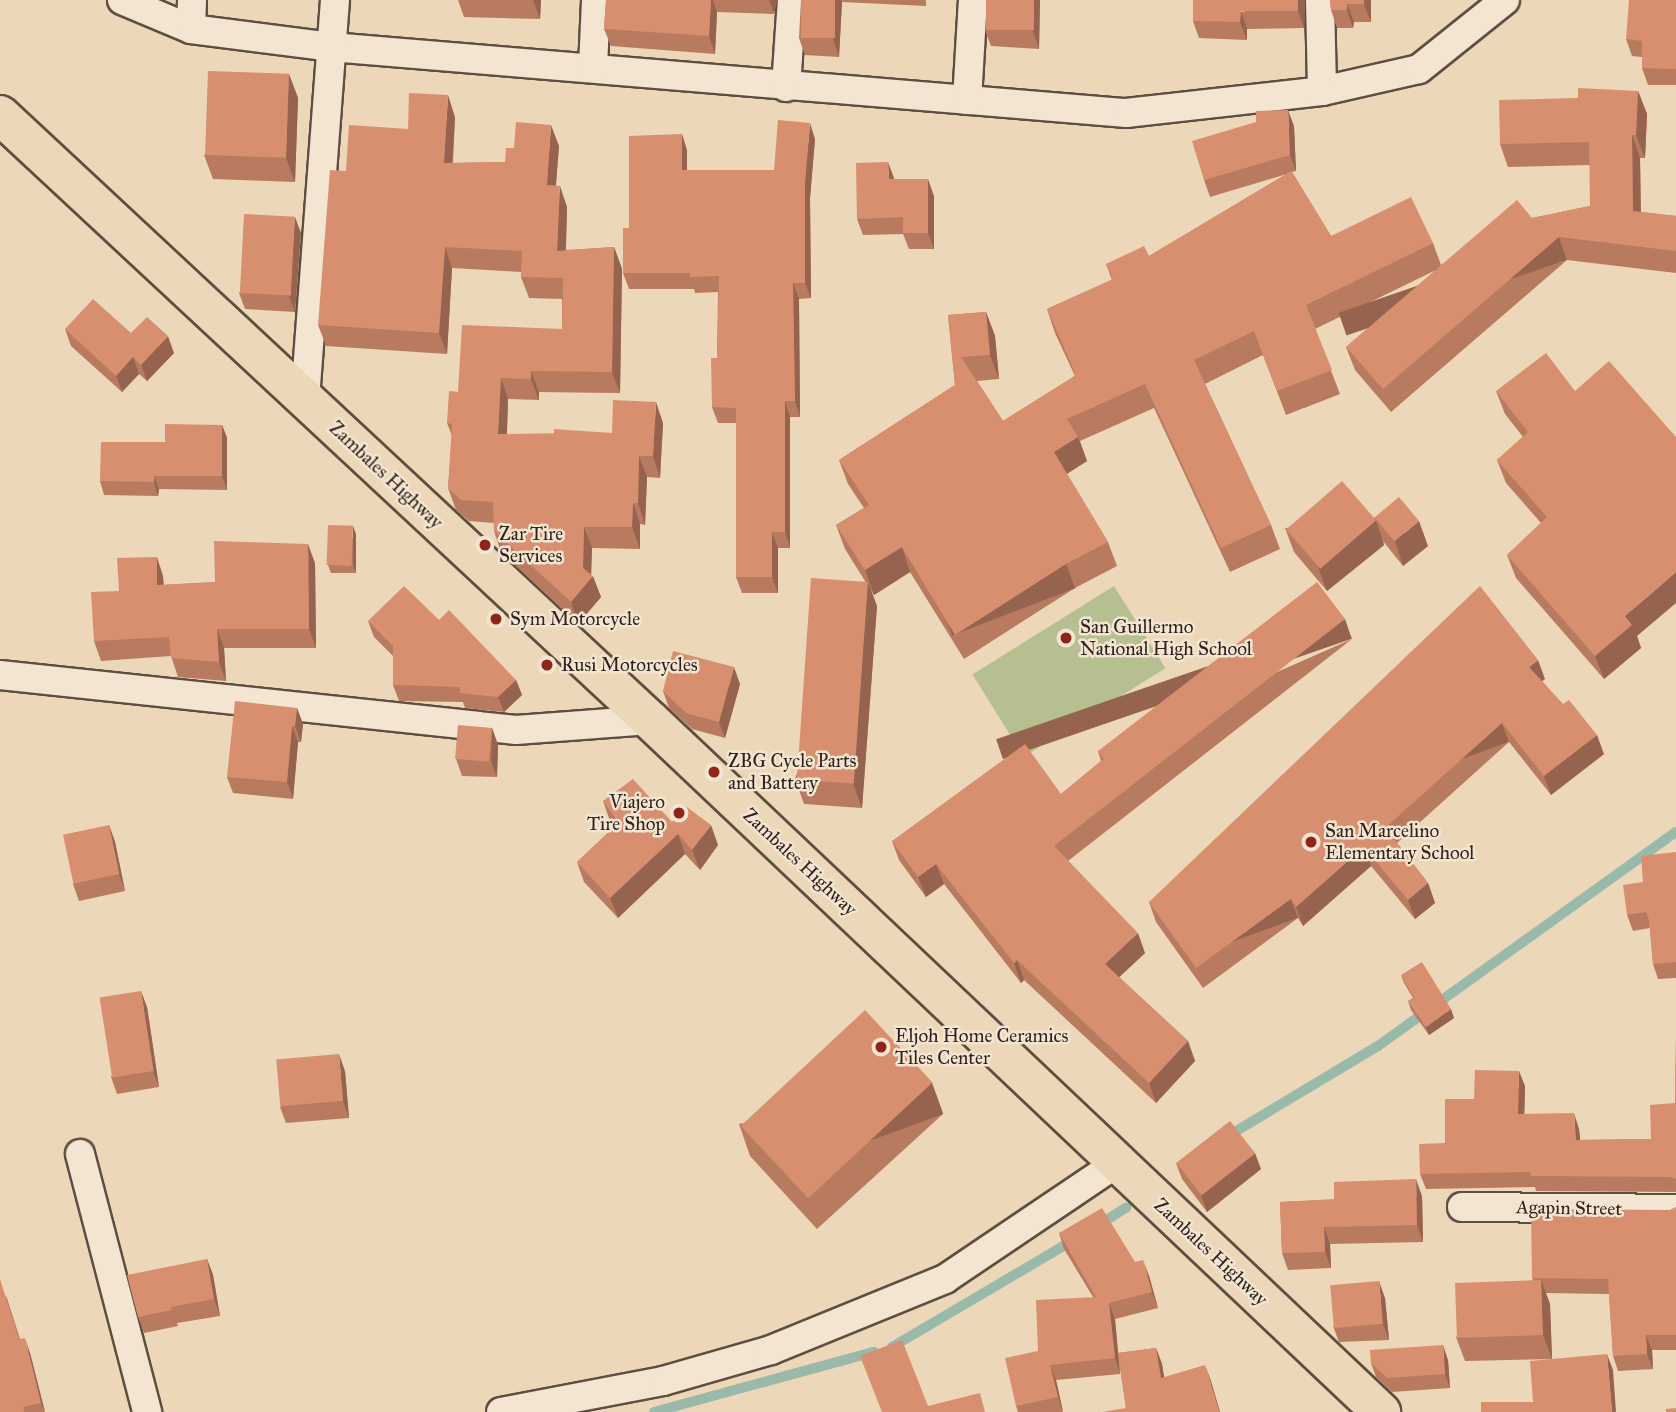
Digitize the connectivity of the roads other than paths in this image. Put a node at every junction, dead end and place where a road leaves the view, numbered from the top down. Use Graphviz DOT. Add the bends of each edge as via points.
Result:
graph roads {
  1 [pos="122,0"];
  2 [pos="192,0"];
  3 [pos="335,0"];
  4 [pos="596,0"];
  5 [pos="792,0"];
  6 [pos="974,0"];
  7 [pos="1320,0"];
  8 [pos="1505,0"];
  9 [pos="191,29"];
  10 [pos="331,47"];
  11 [pos="593,67"];
  12 [pos="786,87"];
  13 [pos="1322,91"];
  14 [pos="967,100"];
  15 [pos="0,115"];
  16 [pos="305,399"];
  17 [pos="0,675"];
  18 [pos="650,720"];
  19 [pos="80,1154"];
  20 [pos="1117,1163"];
  21 [pos="1461,1207"];
  22 [pos="1676,1209"];
  23 [pos="147,1412"];
  24 [pos="500,1412"];
  25 [pos="1381,1412"];
  1 -- 9 [label="street"];
  2 -- 9 [label="street"];
  3 -- 10 [label="street"];
  4 -- 11 [label="street"];
  5 -- 12 [label="street"];
  6 -- 14 [label="street"];
  7 -- 13 [label="street"];
  8 -- 13 [label="street" via="1419,69"];
  9 -- 10 [label="street"];
  10 -- 11 [label="street"];
  10 -- 16 [label="street"];
  11 -- 12 [label="street"];
  12 -- 14 [label="street"];
  13 -- 14 [label="street" via="1126,113"];
  15 -- 16 [label="main road, Zambales Highway"];
  16 -- 18 [label="main road, Zambales Highway"];
  17 -- 18 [label="street" via="516,730"];
  18 -- 20 [label="main road, Zambales Highway"];
  19 -- 23 [label="street"];
  20 -- 24 [label="street" via="945,1279 771,1350 663,1381"];
  20 -- 25 [label="main road, Zambales Highway"];
  21 -- 22 [label="street, Agapin Street"];
}
